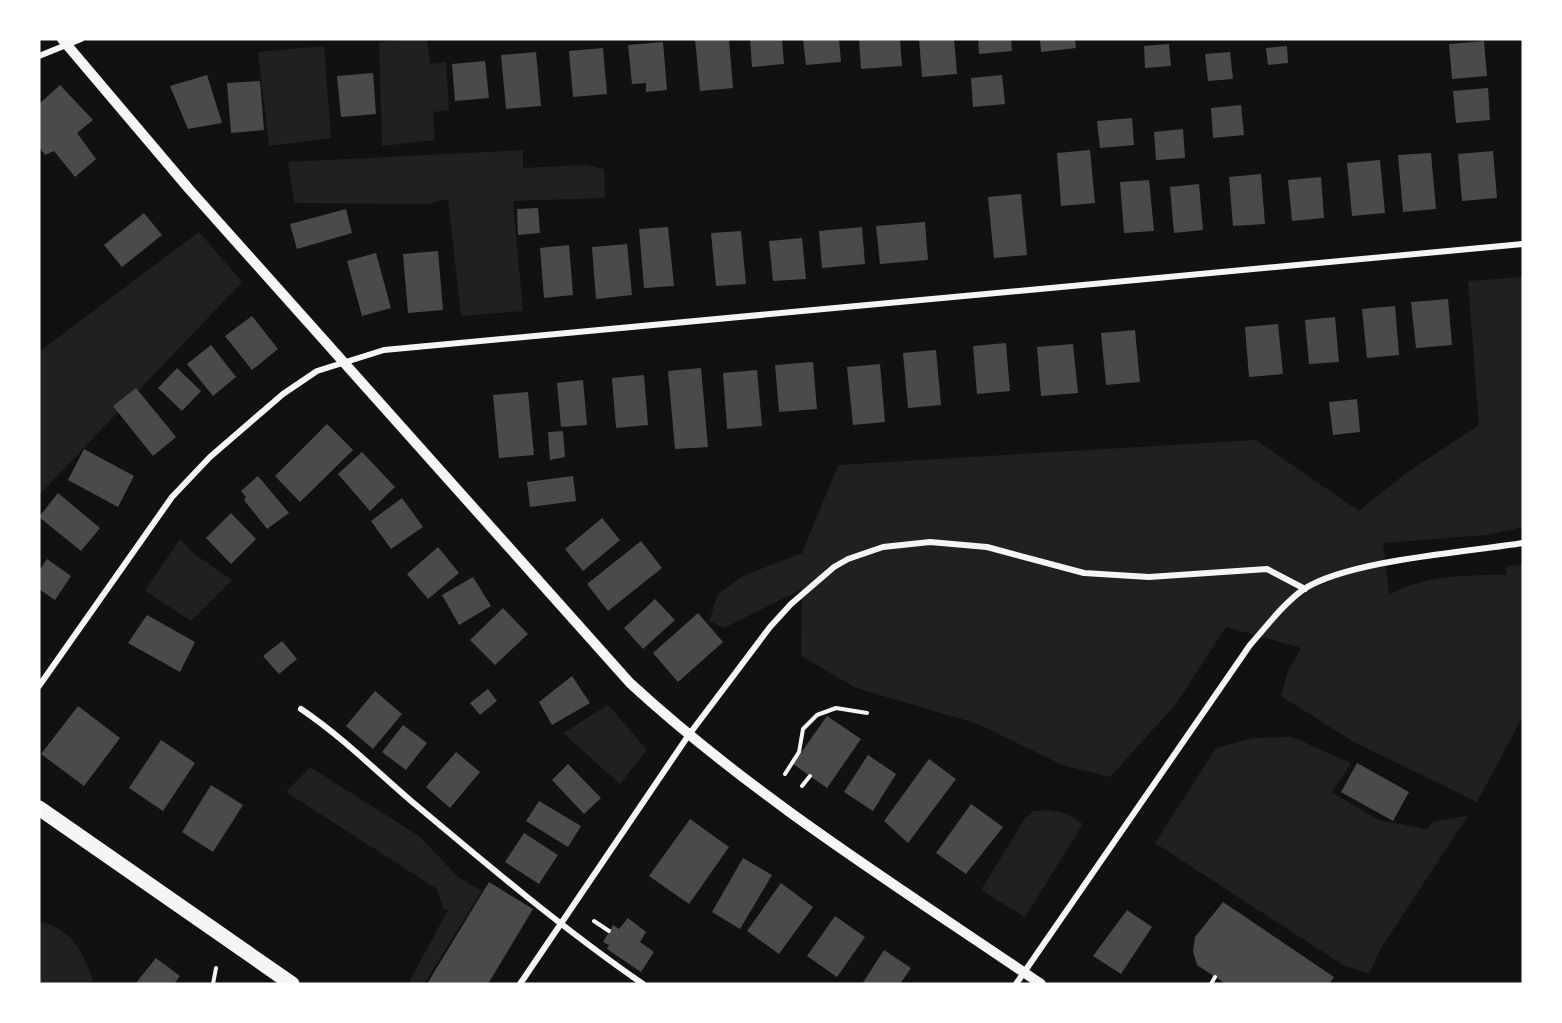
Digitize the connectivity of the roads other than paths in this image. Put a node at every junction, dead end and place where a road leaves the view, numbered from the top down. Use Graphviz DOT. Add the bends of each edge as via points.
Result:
graph roads {
  1 [pos="81,39"];
  2 [pos="64,41"];
  3 [pos="39,56"];
  4 [pos="1523,244"];
  5 [pos="345,362"];
  6 [pos="1523,543"];
  7 [pos="1305,589"];
  8 [pos="39,686"];
  9 [pos="302,709"];
  10 [pos="688,736"];
  11 [pos="39,808"];
  12 [pos="562,922"];
  13 [pos="1025,973"];
  14 [pos="292,984"];
  15 [pos="520,984"];
  16 [pos="643,984"];
  17 [pos="1016,984"];
  18 [pos="1041,984"];
  1 -- 2 [label="street"];
  2 -- 3 [label="street"];
  2 -- 5 [label="street" via="189,189"];
  4 -- 5 [label="street" via="393,349"];
  5 -- 8 [label="street" via="317,371 283,394 179,489"];
  5 -- 10 [label="street" via="630,683"];
  6 -- 7 [label="street" via="1373,566"];
  7 -- 10 [label="street" via="1267,569 1127,576 1084,573 987,547 930,542 883,547 834,567 791,604"];
  7 -- 13 [label="street" via="1284,606 1250,645"];
  9 -- 12 [label="street" via="334,731 428,815"];
  10 -- 12 [label="street"];
  10 -- 13 [label="street"];
  11 -- 14 [label="main road"];
  12 -- 15 [label="street"];
  12 -- 16 [label="street"];
  13 -- 17 [label="street"];
  13 -- 18 [label="street"];
}
